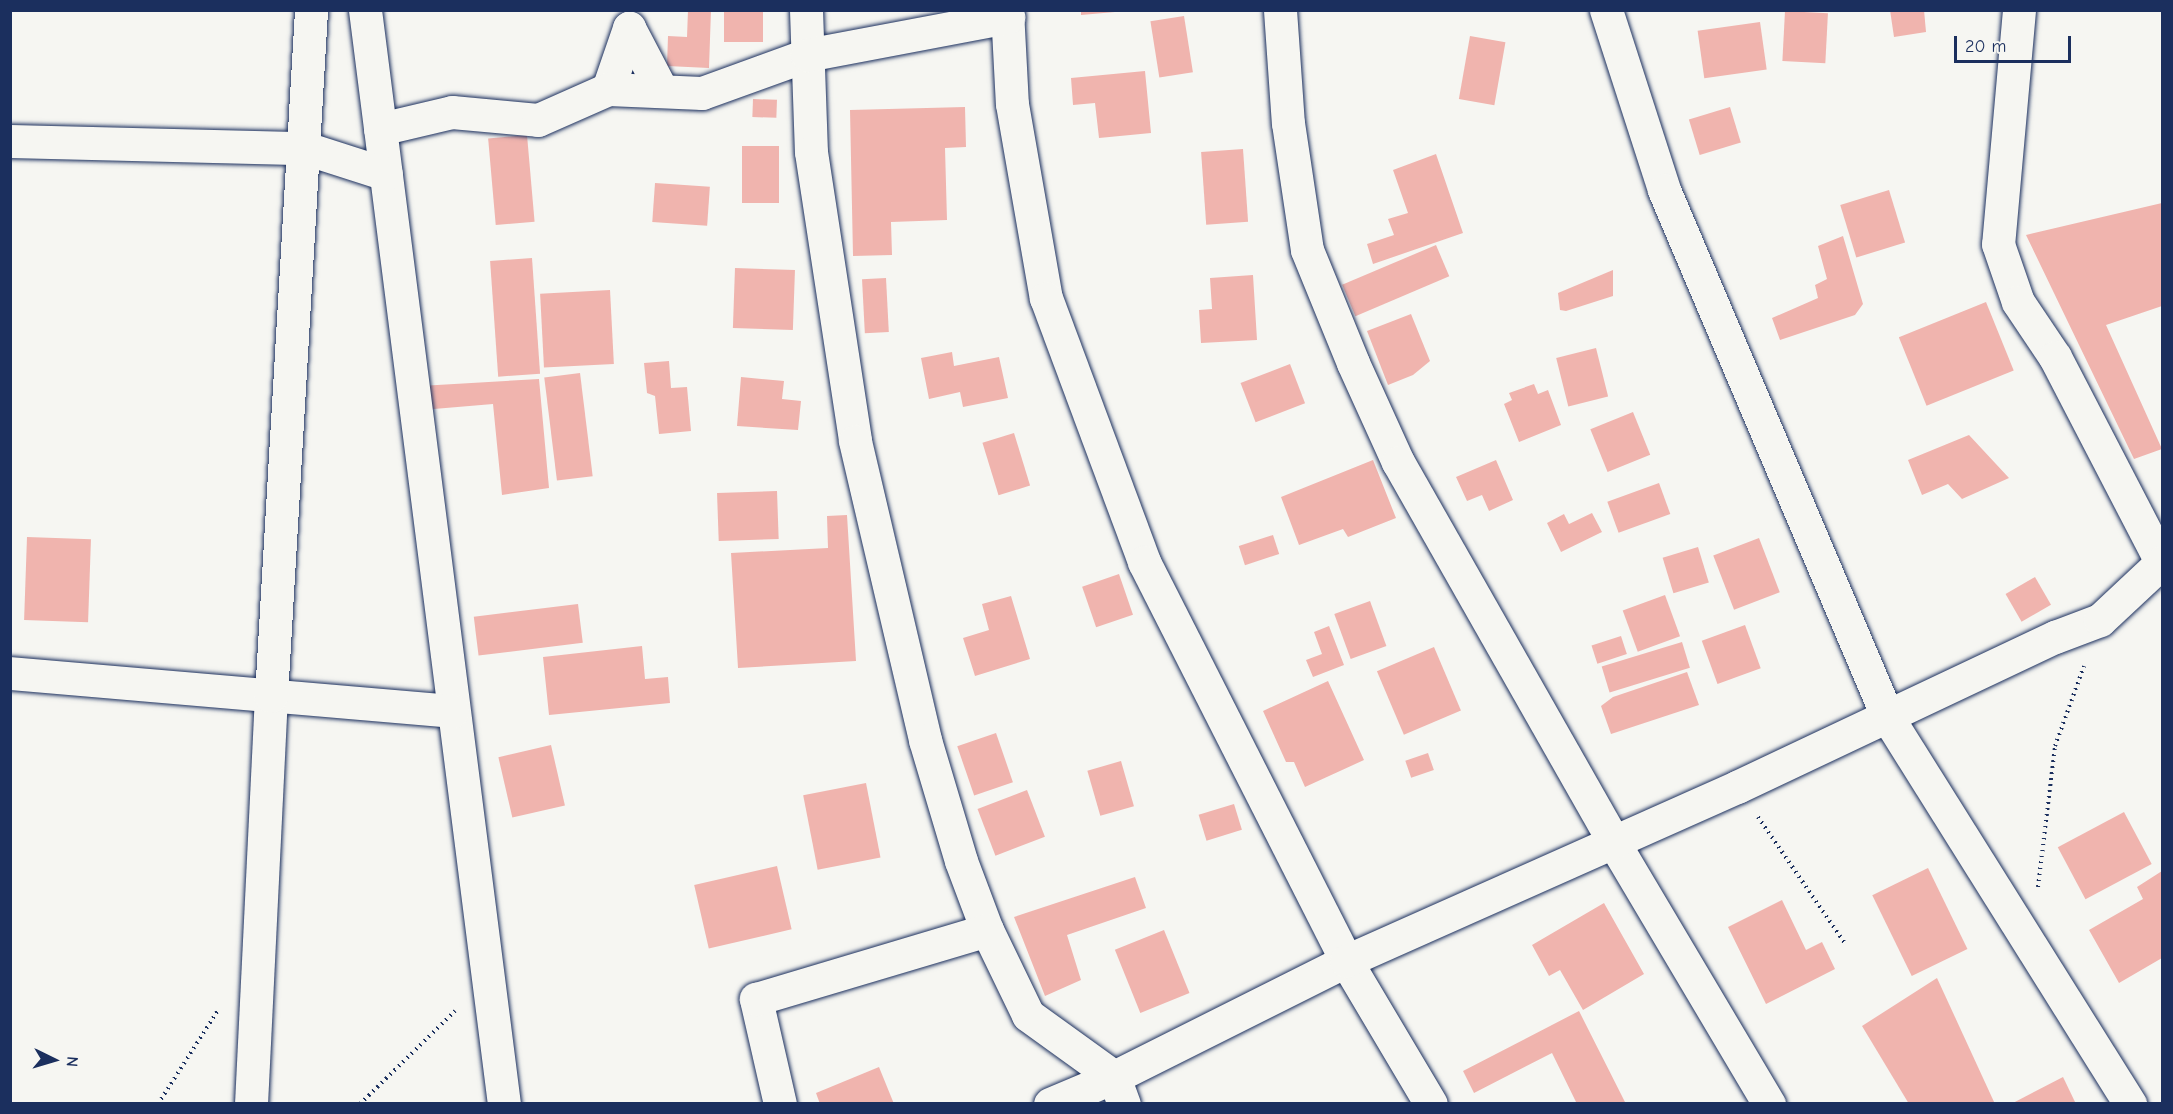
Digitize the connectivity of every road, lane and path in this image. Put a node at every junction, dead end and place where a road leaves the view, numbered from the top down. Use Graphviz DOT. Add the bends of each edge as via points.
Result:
graph roads {
  1 [pos="311,10"];
  2 [pos="365,10"];
  3 [pos="806,10"];
  4 [pos="1280,10"];
  5 [pos="1606,10"];
  6 [pos="2019,10"];
  7 [pos="1007,14"];
  8 [pos="807,56"];
  9 [pos="608,89"];
  10 [pos="662,91"];
  11 [pos="380,129"];
  12 [pos="10,141"];
  13 [pos="304,148"];
  14 [pos="386,174"];
  15 [pos="2162,562"];
  16 [pos="2100,620"];
  17 [pos="10,673"];
  18 [pos="271,696"];
  19 [pos="452,711"];
  20 [pos="1888,718"];
  21 [pos="1737,787"];
  22 [pos="1614,843"];
  23 [pos="2038,890"];
  24 [pos="987,930"];
  25 [pos="1846,945"];
  26 [pos="1346,961"];
  27 [pos="488,978"];
  28 [pos="221,1006"];
  29 [pos="1119,1090"];
  30 [pos="158,1104"];
  31 [pos="252,1104"];
  32 [pos="360,1104"];
  33 [pos="504,1104"];
  34 [pos="780,1104"];
  35 [pos="1050,1104"];
  36 [pos="1431,1104"];
  37 [pos="1769,1104"];
  38 [pos="2130,1104"];
  1 -- 13 [label="street"];
  2 -- 11 [label="street"];
  3 -- 8 [label="street"];
  4 -- 22 [label="street" via="1288,123 1307,250 1398,462"];
  5 -- 20 [label="street" via="1664,190"];
  6 -- 15 [label="street" via="1998,244 2018,302 2055,357"];
  7 -- 8 [label="street"];
  7 -- 26 [label="street" via="1012,104 1046,298 1144,562"];
  8 -- 10 [label="street" via="702,93"];
  8 -- 24 [label="street" via="811,152 855,441 925,740 961,861"];
  9 -- 10 [label="street"];
  9 -- 10 [label="street" via="629,28"];
  9 -- 11 [label="street" via="538,120 452,112"];
  11 -- 14 [label="street"];
  12 -- 13 [label="street"];
  13 -- 14 [label="street"];
  13 -- 18 [label="street"];
  14 -- 19 [label="street"];
  15 -- 16 [label="street"];
  16 -- 20 [label="street"];
  16 -- 23 [label="path" via="2055,746"];
  17 -- 18 [label="street"];
  18 -- 19 [label="street"];
  18 -- 31 [label="street"];
  19 -- 27 [label="street"];
  20 -- 21 [label="street"];
  20 -- 38 [label="street"];
  21 -- 22 [label="street"];
  21 -- 25 [label="path"];
  22 -- 26 [label="street"];
  22 -- 37 [label="street"];
  24 -- 29 [label="street" via="1028,1015"];
  24 -- 34 [label="street" via="756,999"];
  26 -- 29 [label="street"];
  26 -- 36 [label="street"];
  27 -- 32 [label="path"];
  27 -- 33 [label="street"];
  28 -- 30 [label="path"];
  29 -- 35 [label="street"];
}
